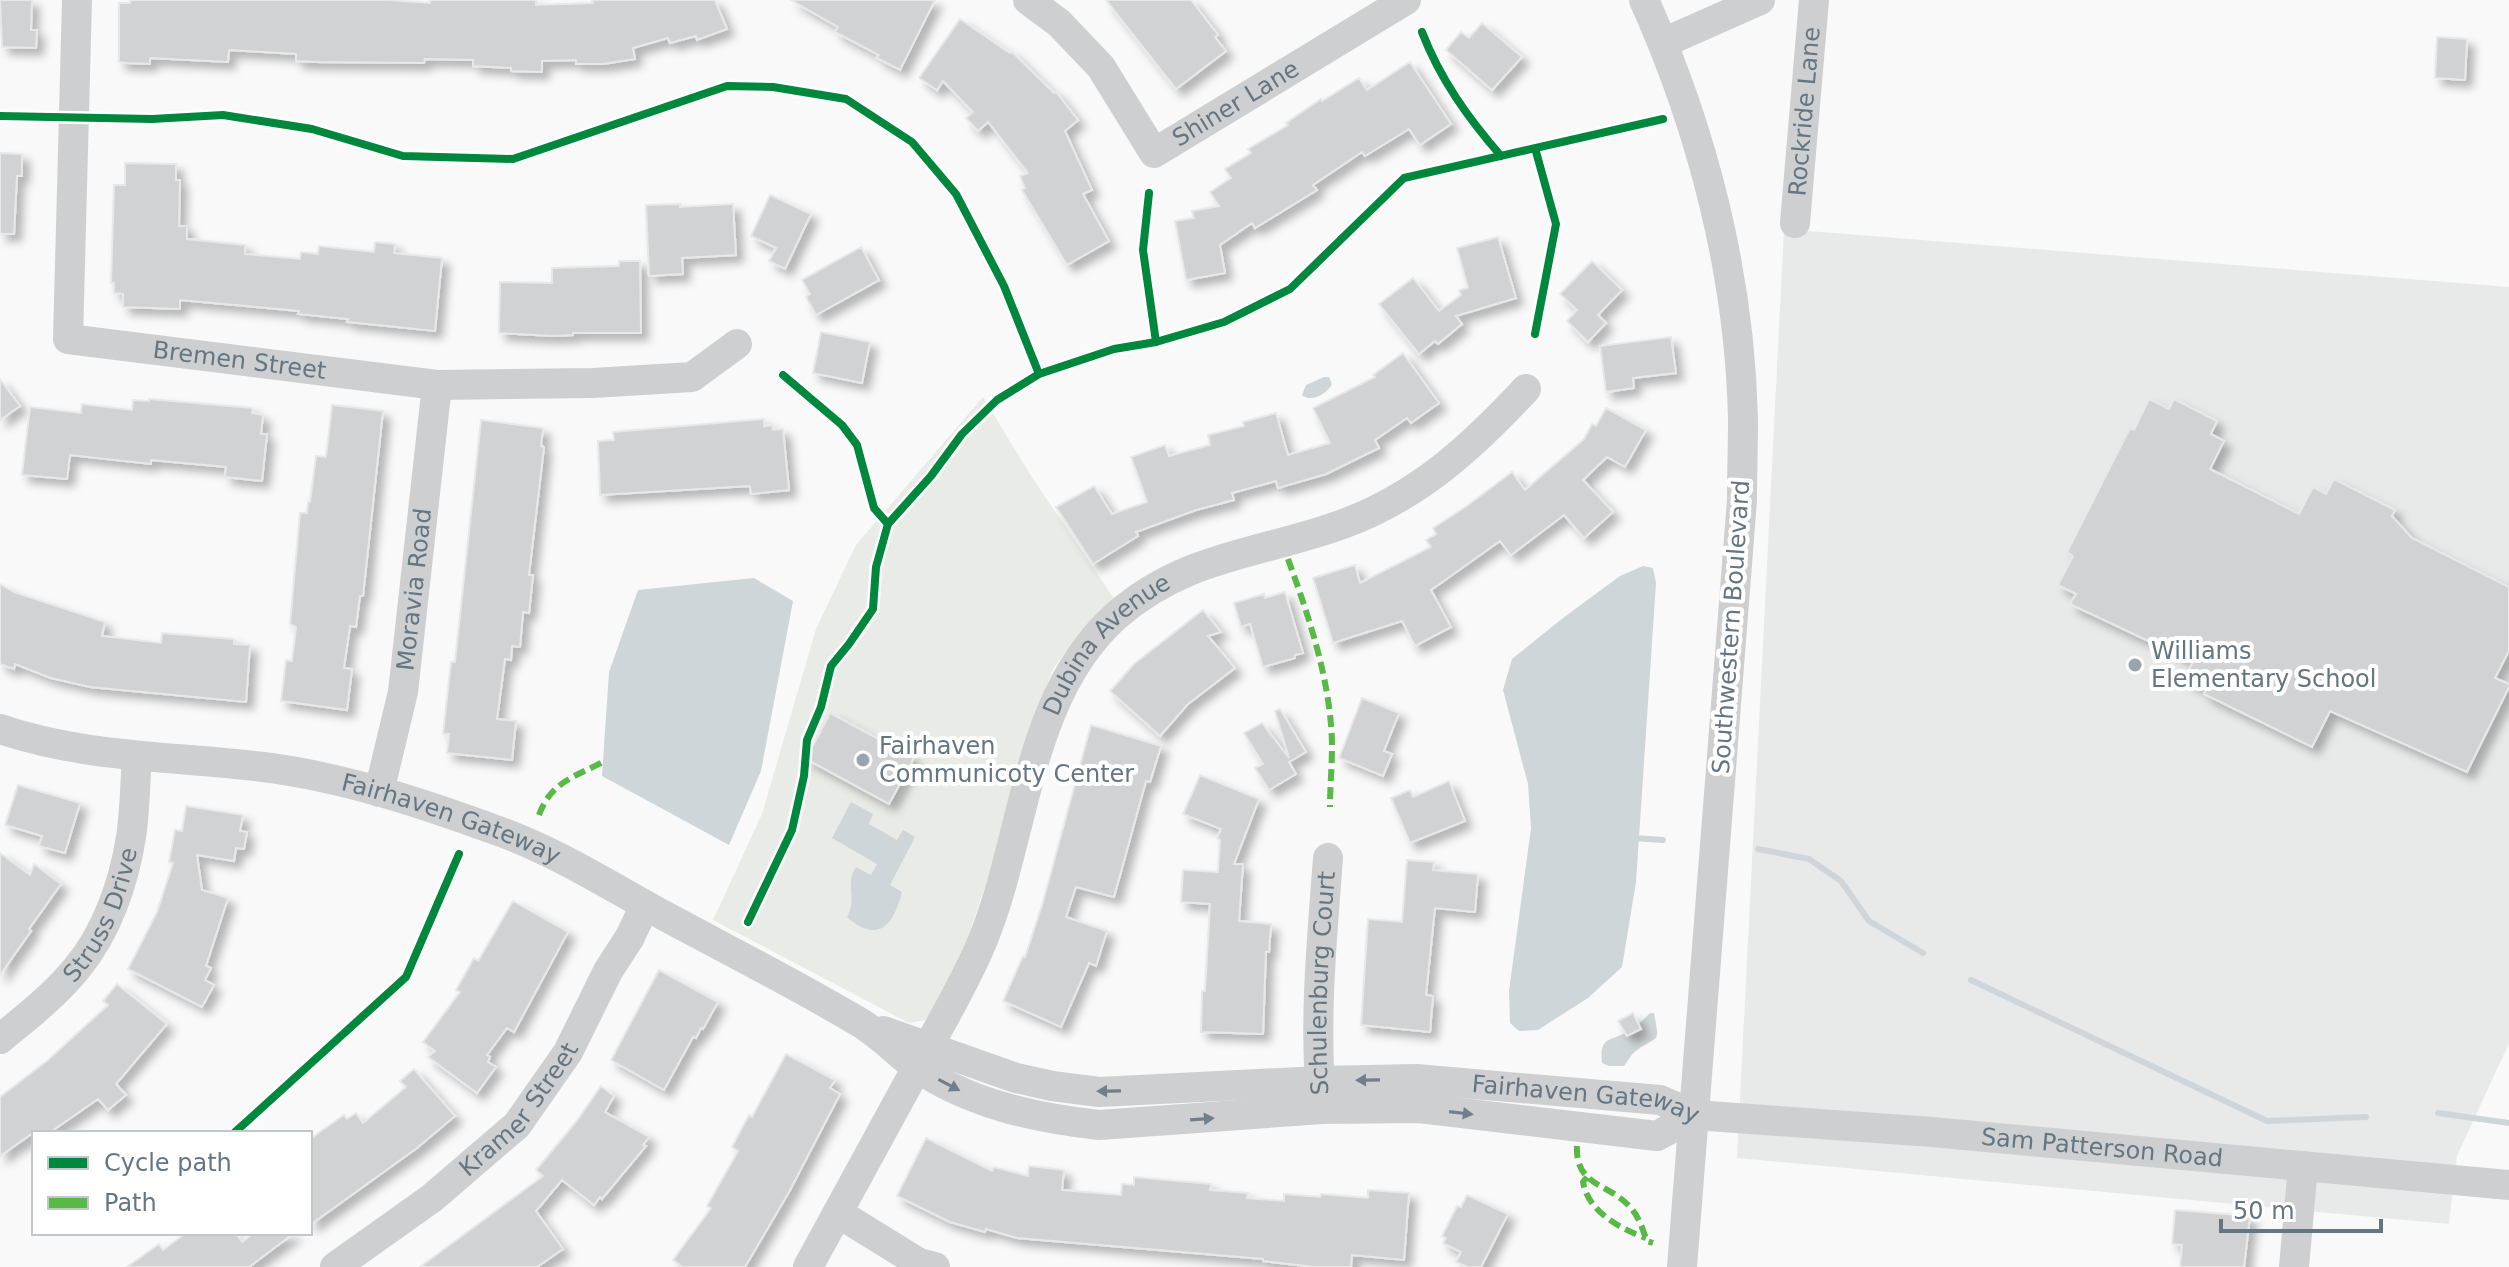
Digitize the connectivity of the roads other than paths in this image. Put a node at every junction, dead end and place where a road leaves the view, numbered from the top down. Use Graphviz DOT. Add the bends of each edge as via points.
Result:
graph roads {
  1 [pos="77,0"];
  2 [pos="1028,0"];
  3 [pos="1406,0"];
  4 [pos="1644,0"];
  5 [pos="1760,0"];
  6 [pos="1814,0"];
  7 [pos="1663,43"];
  8 [pos="1795,223"];
  9 [pos="737,344"];
  10 [pos="437,385"];
  11 [pos="1526,389"];
  12 [pos="0,729"];
  13 [pos="137,757"];
  14 [pos="379,792"];
  15 [pos="1328,858"];
  16 [pos="645,905"];
  17 [pos="0,1039"];
  18 [pos="923,1057"];
  19 [pos="1321,1095"];
  20 [pos="1695,1115"];
  21 [pos="2303,1166"];
  22 [pos="2509,1185"];
  23 [pos="838,1213"];
  24 [pos="335,1267"];
  25 [pos="808,1267"];
  26 [pos="935,1267"];
  27 [pos="1682,1267"];
  28 [pos="2294,1267"];
  1 -- 10 [label="street, Bremen Street" via="68,339"];
  2 -- 3 [label="street, Shiner Lane" via="1059,23 1101,67 1154,153"];
  4 -- 7 [label="street, Southwestern Boulevard"];
  5 -- 7 [label="street"];
  6 -- 8 [label="street, Rockride Lane"];
  7 -- 20 [label="street, Southwestern Boulevard" via="1722,239 1743,419 1742,500"];
  9 -- 10 [label="street, Bremen Street" via="692,377"];
  10 -- 14 [label="street, Moravia Road" via="403,692"];
  11 -- 18 [label="street, Dubina Avenue" via="1452,462 1395,500 1341,525 1183,572 1136,599 1097,635 1052,708 993,914"];
  12 -- 13 [label="street, Fairhaven Gateway"];
  13 -- 14 [label="street, Fairhaven Gateway" via="265,767"];
  13 -- 17 [label="street, Struss Drive" via="126,864 99,933 79,966"];
  14 -- 16 [label="street, Fairhaven Gateway" via="506,834"];
  15 -- 19 [label="street, Schulenburg Court" via="1319,993"];
  16 -- 18 [label="street, Fairhaven Gateway"];
  16 -- 24 [label="street, Kramer Street" via="568,1052 517,1125 432,1198"];
  18 -- 19 [label="street, Fairhaven Gateway" via="1099,1092"];
  18 -- 23 [label="street, Dubina Avenue"];
  19 -- 20 [label="street, Fairhaven Gateway" via="1416,1079 1660,1100"];
  20 -- 21 [label="street, Sam Patterson Road"];
  20 -- 27 [label="street, Southwestern Boulevard"];
  21 -- 22 [label="street, Sam Patterson Road"];
  21 -- 28 [label="street"];
  23 -- 25 [label="street, Dubina Avenue"];
  23 -- 26 [label="street" via="919,1263"];
}
